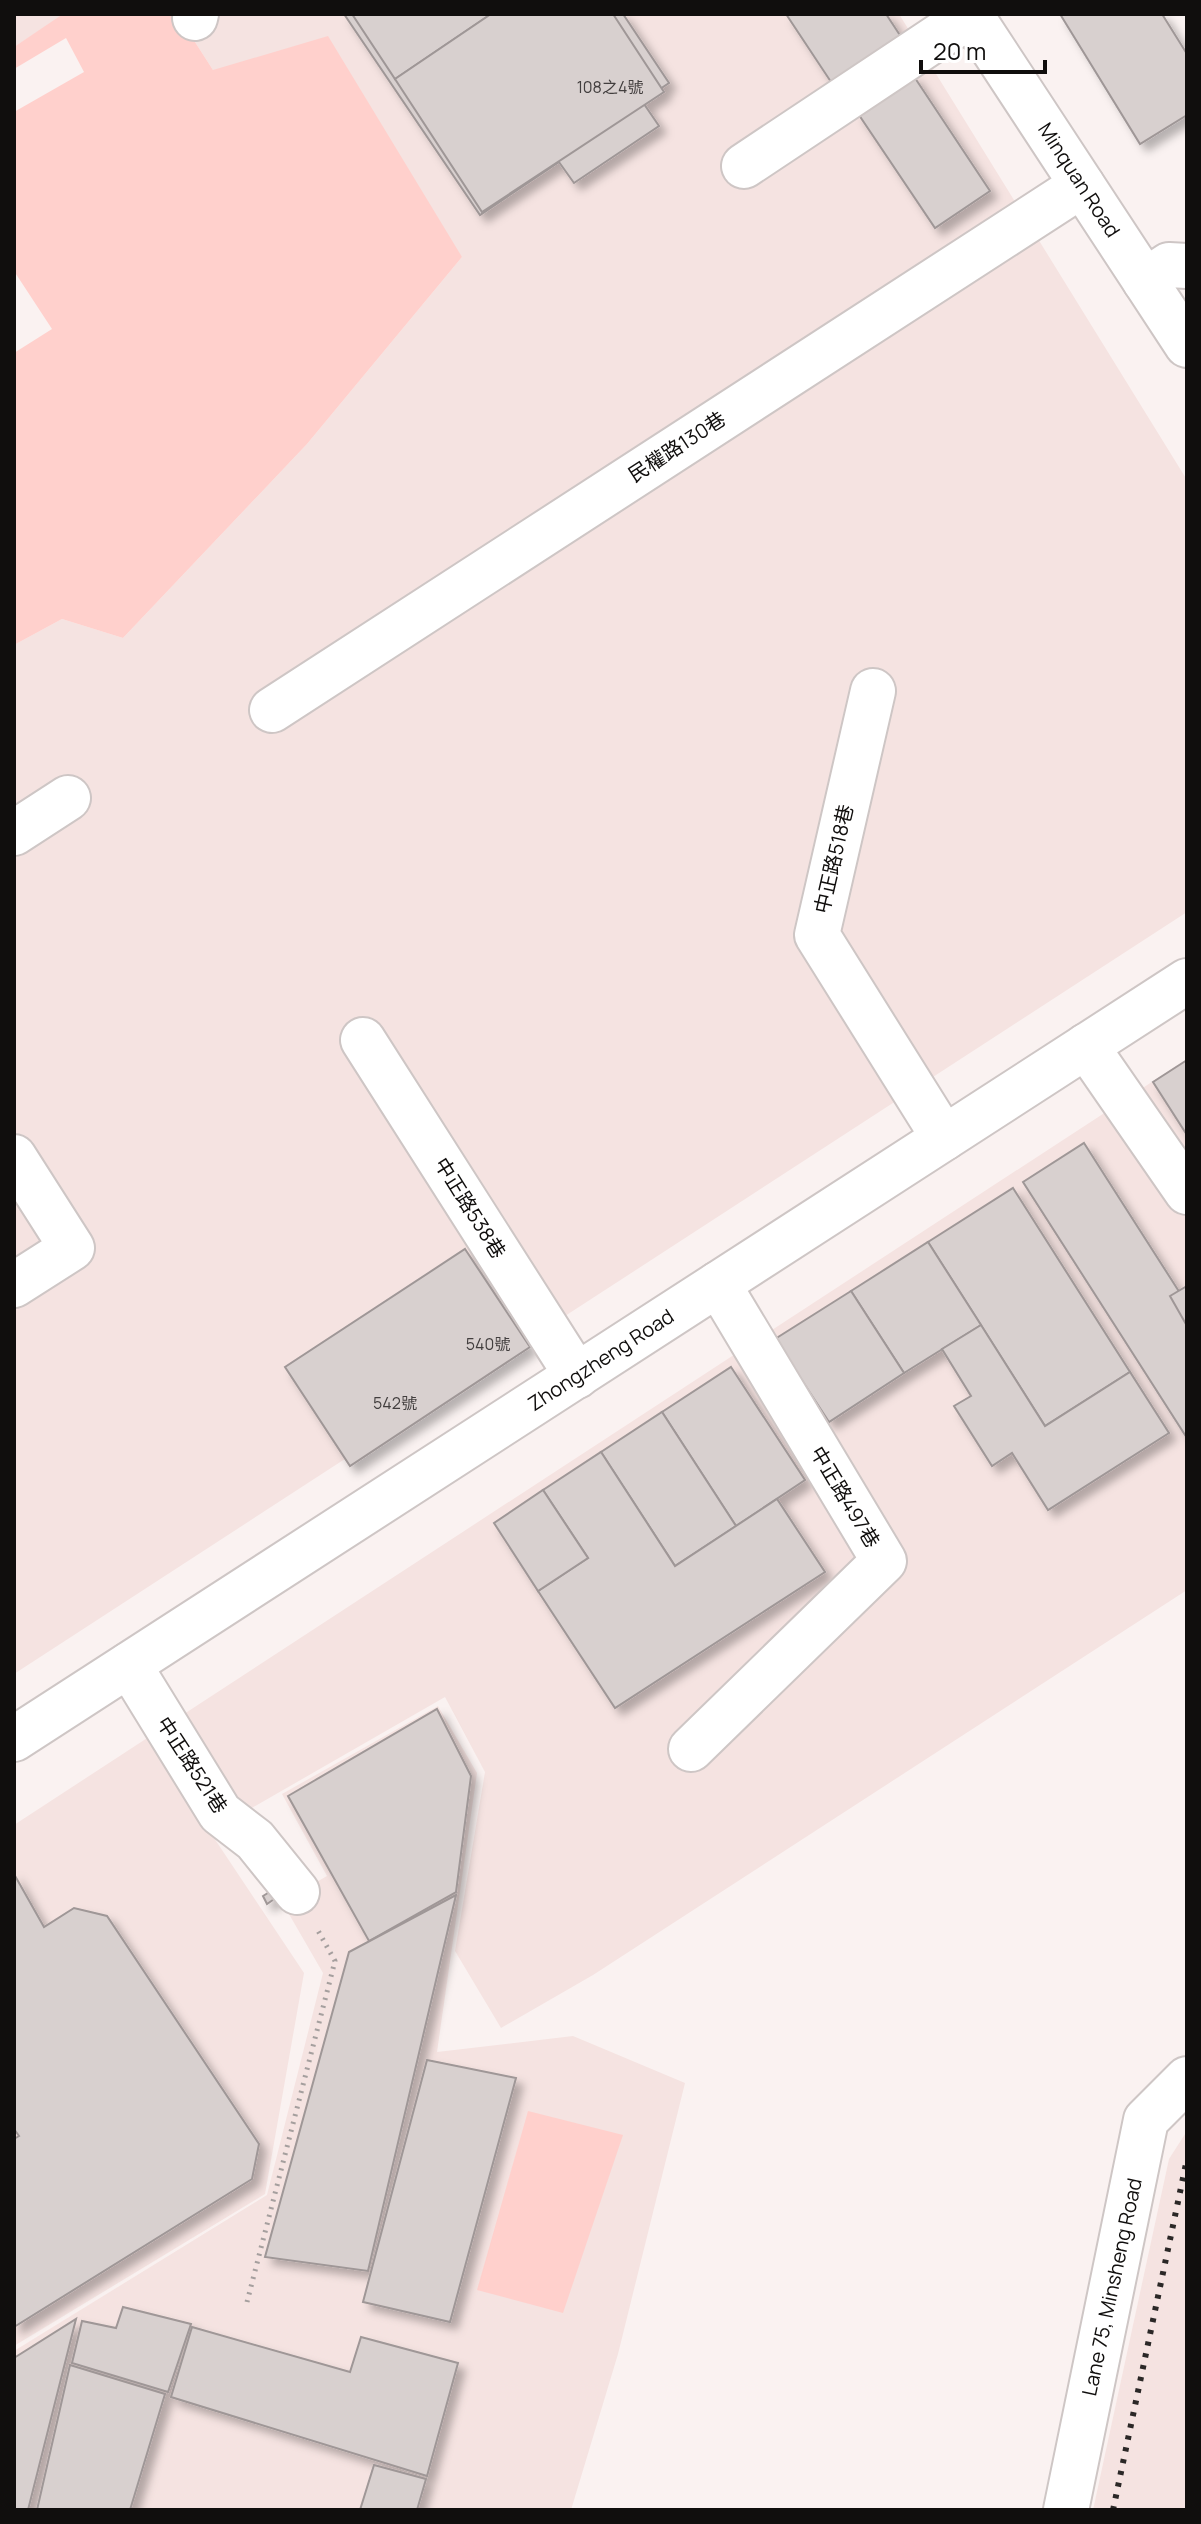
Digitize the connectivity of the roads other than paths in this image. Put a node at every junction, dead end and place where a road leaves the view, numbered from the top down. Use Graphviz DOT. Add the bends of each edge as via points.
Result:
graph roads {
  1 [pos="970,14"];
  2 [pos="744,166"];
  3 [pos="1082,185"];
  4 [pos="1187,266"];
  5 [pos="1145,281"];
  6 [pos="1187,345"];
  7 [pos="873,691"];
  8 [pos="272,710"];
  9 [pos="68,798"];
  10 [pos="14,833"];
  11 [pos="1187,981"];
  12 [pos="363,1040"];
  13 [pos="1086,1046"];
  14 [pos="944,1138"];
  15 [pos="14,1157"];
  16 [pos="1187,1192"];
  17 [pos="718,1284"];
  18 [pos="14,1285"];
  19 [pos="577,1376"];
  20 [pos="129,1665"];
  21 [pos="14,1739"];
  22 [pos="691,1749"];
  23 [pos="297,1892"];
  24 [pos="1187,2079"];
  25 [pos="1066,2510"];
  1 -- 2 [label="street"];
  1 -- 3 [label="street, Minquan Road"];
  3 -- 5 [label="street, Minquan Road"];
  3 -- 8 [label="street, 民權路130巷"];
  4 -- 5 [label="street" via="1169,265"];
  5 -- 6 [label="street, Minquan Road"];
  7 -- 14 [label="street, 中正路518巷" via="817,935"];
  9 -- 10 [label="street"];
  11 -- 13 [label="street, Zhongzheng Road"];
  12 -- 19 [label="street, 中正路538巷"];
  13 -- 14 [label="street, Zhongzheng Road"];
  13 -- 16 [label="street"];
  14 -- 17 [label="street, Zhongzheng Road"];
  15 -- 18 [label="street" via="72,1248"];
  17 -- 19 [label="street, Zhongzheng Road"];
  17 -- 22 [label="street, 中正路497巷" via="884,1561"];
  19 -- 20 [label="street, Zhongzheng Road"];
  20 -- 21 [label="street, Zhongzheng Road"];
  20 -- 23 [label="street, 中正路521巷" via="220,1813 255,1840"];
  24 -- 25 [label="street, Lane 75, Minsheng Road" via="1146,2120"];
}
